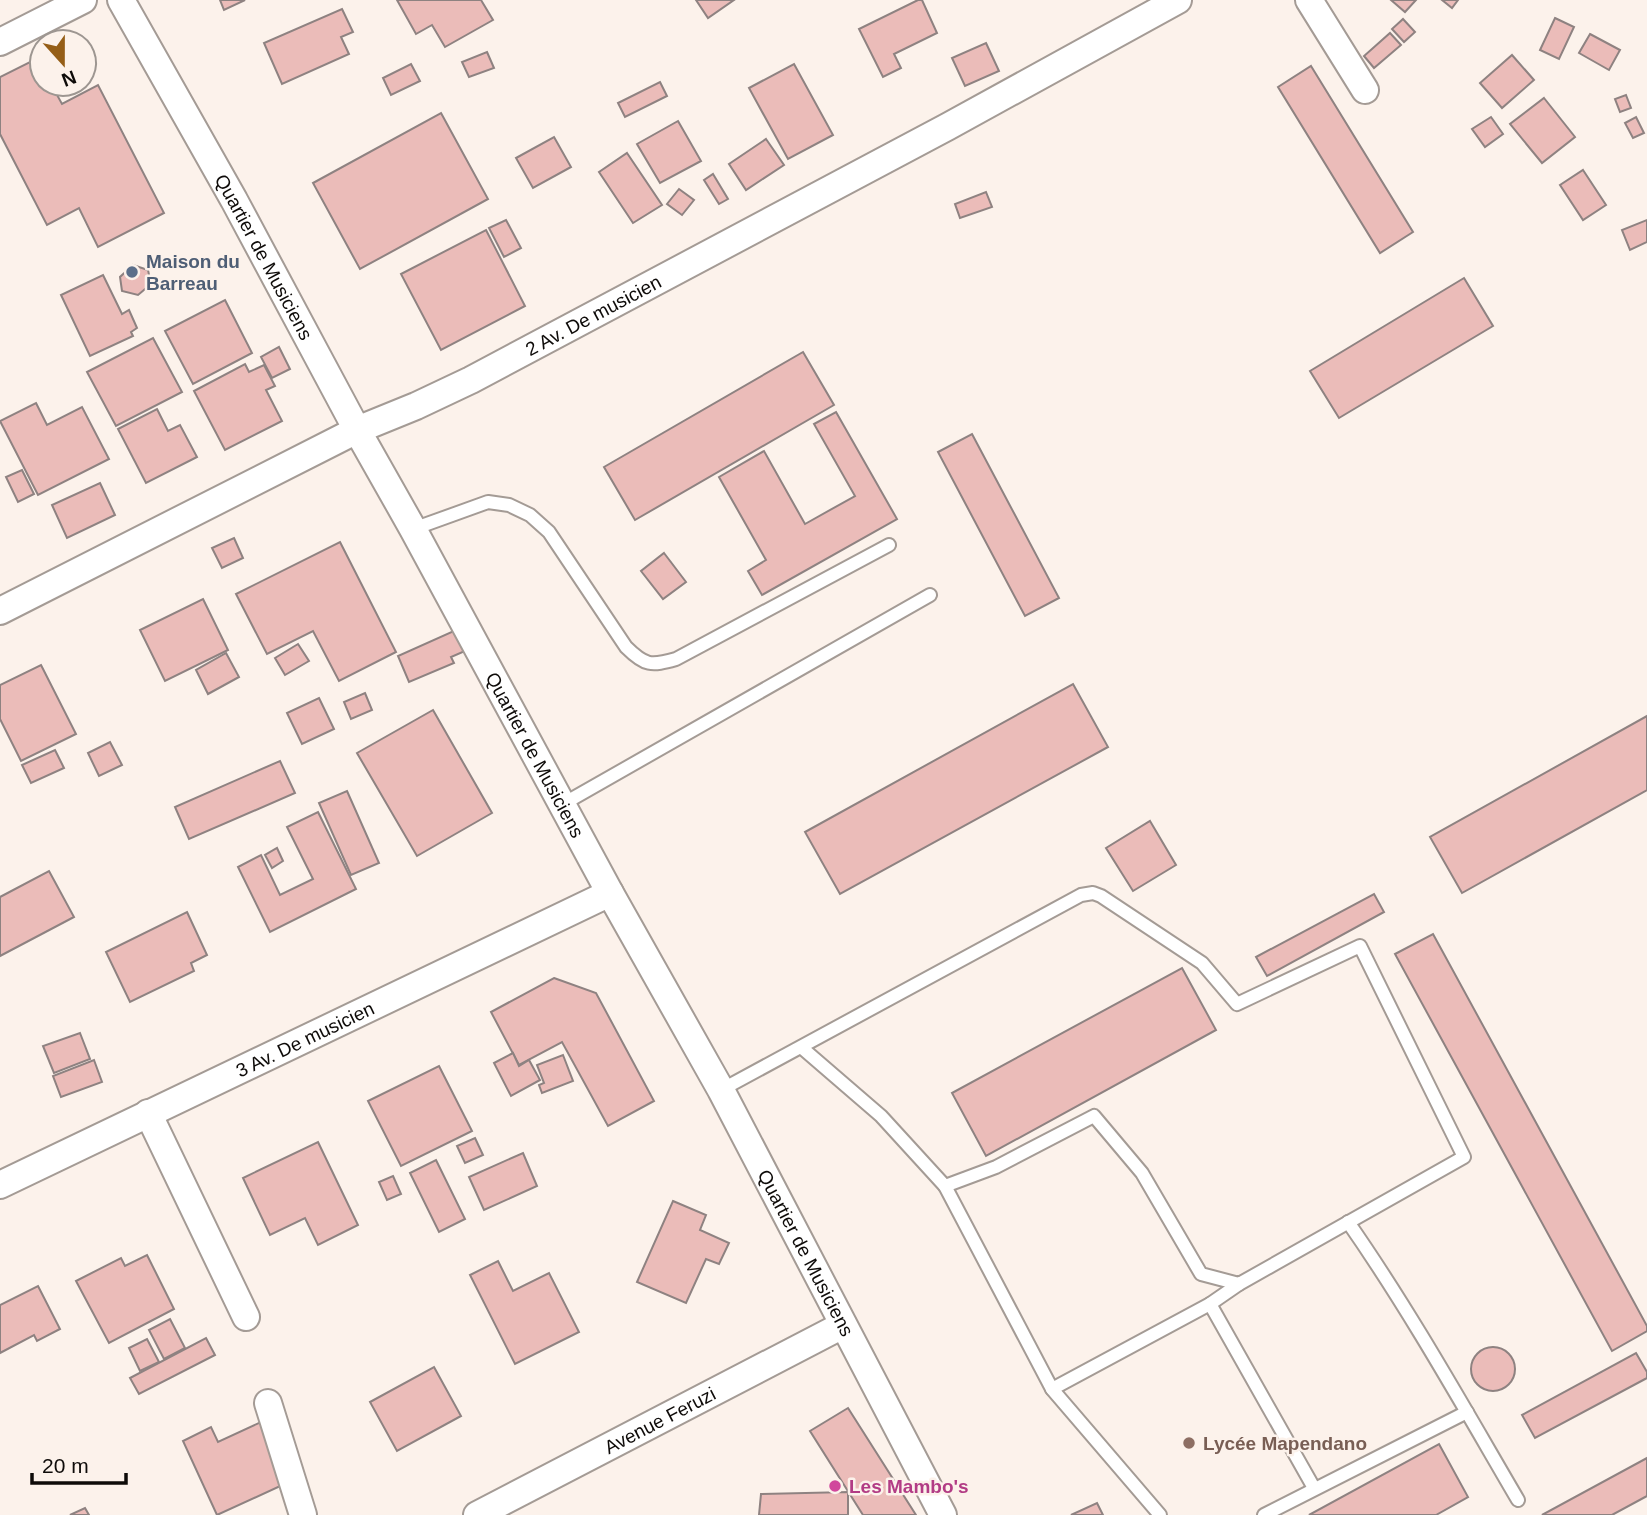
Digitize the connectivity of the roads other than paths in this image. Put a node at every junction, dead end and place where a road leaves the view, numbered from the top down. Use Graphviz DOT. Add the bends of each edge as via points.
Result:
graph roads {
  1 [pos="83,0"];
  2 [pos="121,0"];
  3 [pos="1178,0"];
  4 [pos="1309,0"];
  5 [pos="0,42"];
  6 [pos="1364,90"];
  7 [pos="357,430"];
  8 [pos="414,529"];
  9 [pos="889,545"];
  10 [pos="930,595"];
  11 [pos="0,611"];
  12 [pos="563,804"];
  13 [pos="610,893"];
  14 [pos="801,1047"];
  15 [pos="721,1090"];
  16 [pos="148,1113"];
  17 [pos="0,1185"];
  18 [pos="945,1186"];
  19 [pos="1348,1222"];
  20 [pos="1239,1284"];
  21 [pos="1210,1304"];
  22 [pos="246,1317"];
  23 [pos="843,1325"];
  24 [pos="1052,1389"];
  25 [pos="268,1403"];
  26 [pos="1467,1412"];
  27 [pos="1314,1488"];
  28 [pos="1518,1500"];
  29 [pos="303,1515"];
  30 [pos="477,1515"];
  31 [pos="943,1515"];
  32 [pos="1160,1515"];
  33 [pos="1264,1515"];
  1 -- 5 [label="street"];
  2 -- 7 [label="street, Quartier de Musiciens"];
  3 -- 7 [label="street, 2 Av. De musicien" via="471,380"];
  4 -- 6 [label="street"];
  7 -- 8 [label="street, Quartier de Musiciens"];
  7 -- 11 [label="street, 2 Av. De musicien"];
  8 -- 9 [label="lane" via="488,502 530,514 549,532 626,646 640,661 657,664 676,659"];
  8 -- 12 [label="street, Quartier de Musiciens"];
  10 -- 12 [label="lane"];
  12 -- 13 [label="street, Quartier de Musiciens"];
  13 -- 15 [label="street, Quartier de Musiciens"];
  13 -- 16 [label="street, 3 Av. De musicien"];
  14 -- 15 [label="lane"];
  14 -- 18 [label="lane" via="881,1116"];
  14 -- 19 [label="lane" via="1093,893 1202,963 1237,1004 1360,946 1464,1157"];
  15 -- 23 [label="street, Quartier de Musiciens"];
  16 -- 17 [label="street, 3 Av. De musicien"];
  16 -- 22 [label="street"];
  18 -- 20 [label="lane" via="996,1167 1094,1116 1142,1173 1201,1274"];
  18 -- 24 [label="lane"];
  19 -- 20 [label="lane"];
  19 -- 26 [label="lane"];
  20 -- 21 [label="lane"];
  21 -- 24 [label="lane"];
  21 -- 27 [label="lane"];
  23 -- 30 [label="street, Avenue Feruzi"];
  23 -- 31 [label="street, Quartier de Musiciens"];
  24 -- 32 [label="lane"];
  25 -- 29 [label="street"];
  26 -- 27 [label="lane"];
  26 -- 28 [label="lane"];
  27 -- 33 [label="lane"];
}
